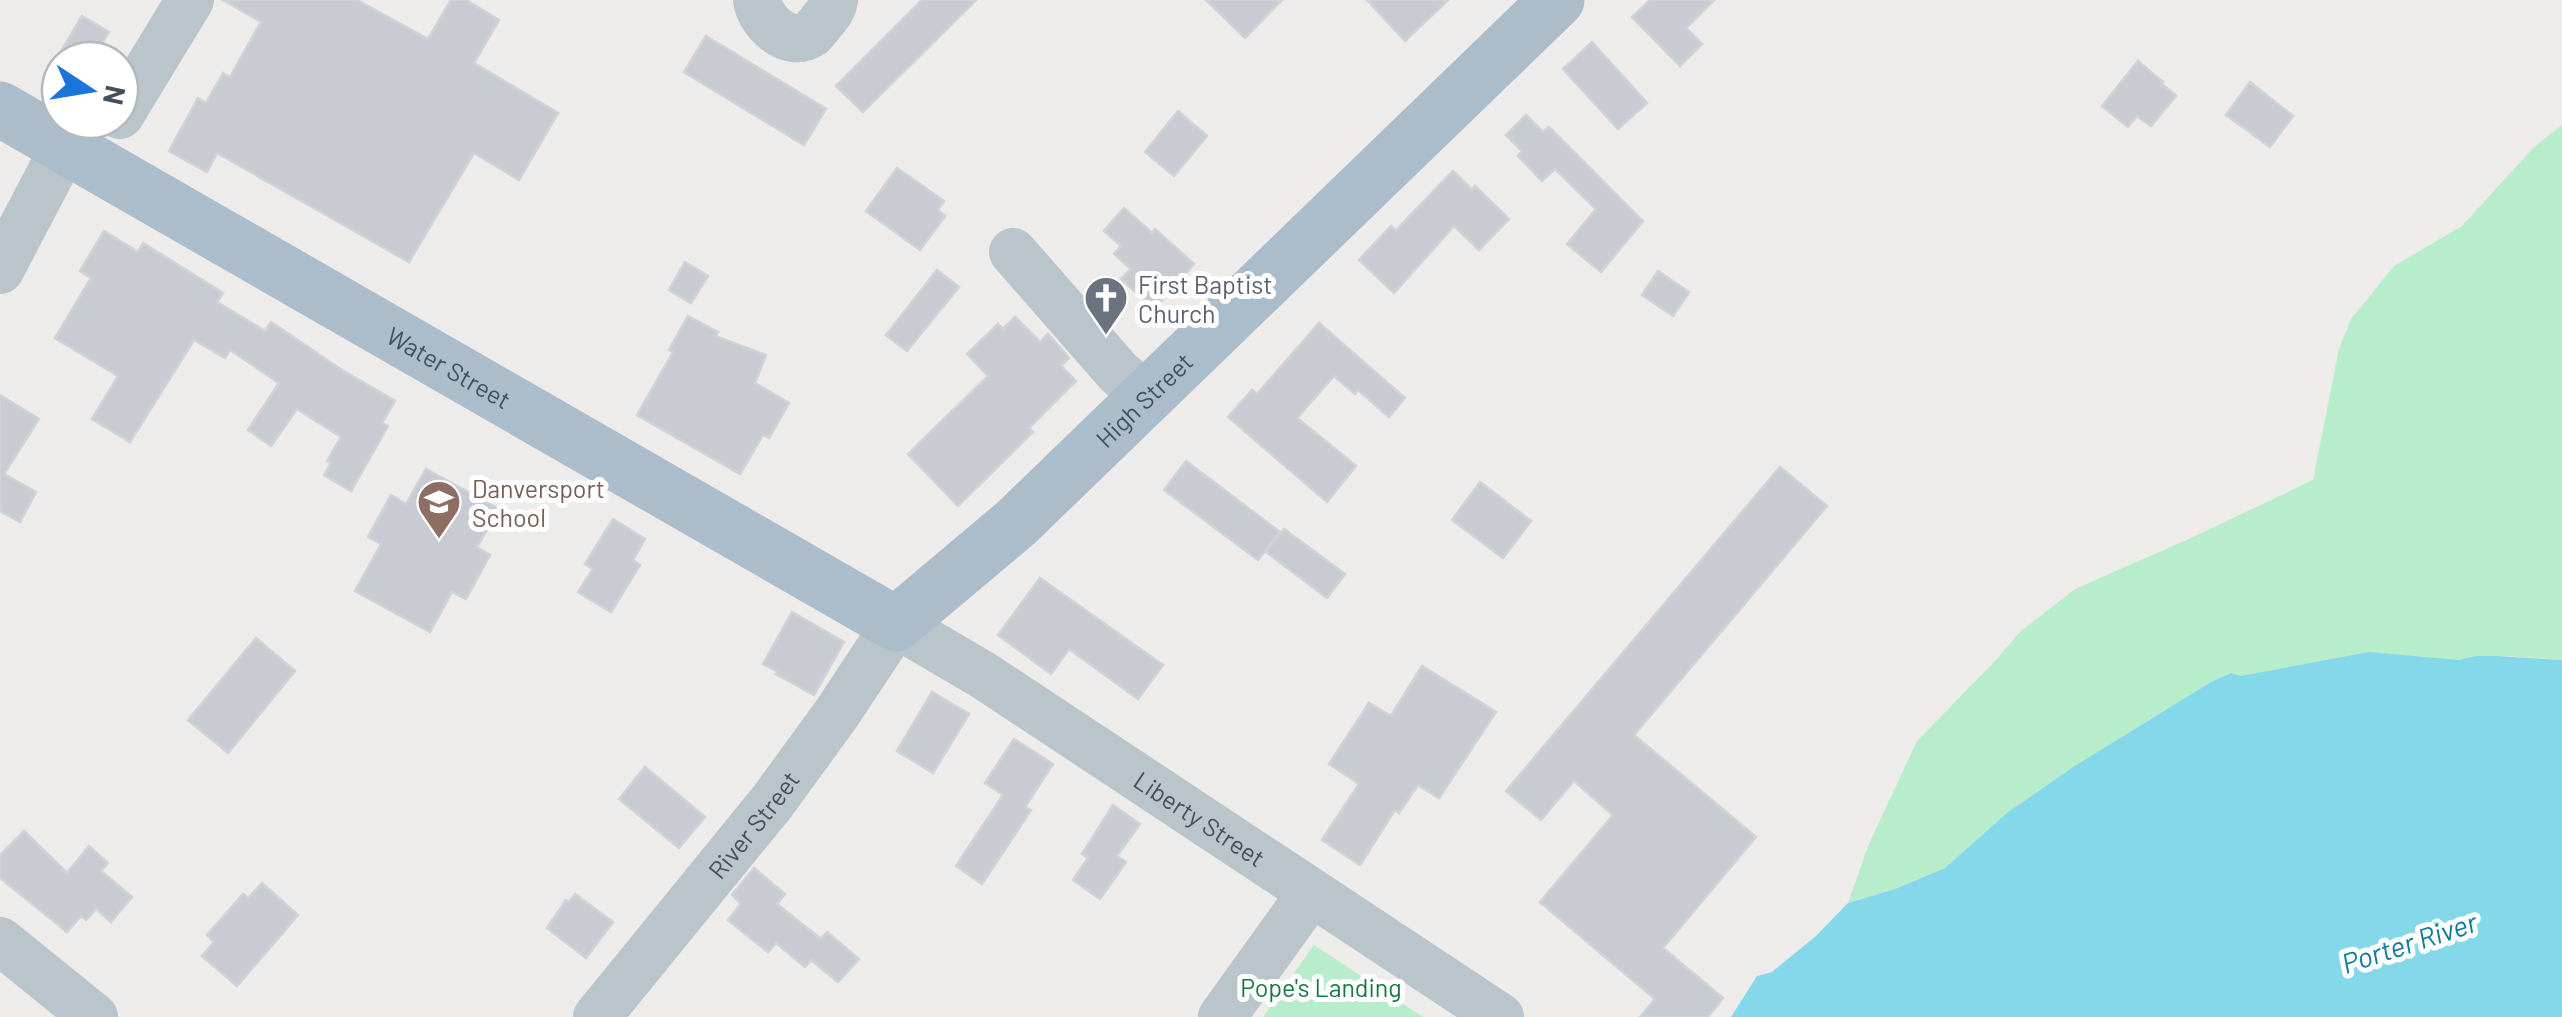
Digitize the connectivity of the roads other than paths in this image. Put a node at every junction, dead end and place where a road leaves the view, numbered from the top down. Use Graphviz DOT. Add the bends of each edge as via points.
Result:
graph roads {
  1 [pos="190,0"];
  2 [pos="757,0"];
  3 [pos="834,0"];
  4 [pos="1556,0"];
  5 [pos="140,74"];
  6 [pos="0,109"];
  7 [pos="40,120"];
  8 [pos="95,140"];
  9 [pos="105,140"];
  10 [pos="1013,252"];
  11 [pos="0,270"];
  12 [pos="1146,396"];
  13 [pos="896,624"];
  14 [pos="1311,892"];
  15 [pos="0,941"];
  16 [pos="94,1017"];
  17 [pos="597,1017"];
  18 [pos="1222,1017"];
  19 [pos="1500,1017"];
  1 -- 5 [label="street"];
  2 -- 3 [label="street" via="773,29 799,38 812,34"];
  4 -- 12 [label="main road, High Street"];
  6 -- 7 [label="main road, Water Street"];
  8 -- 11 [label="street"];
  9 -- 13 [label="main road, Water Street"];
  10 -- 12 [label="street"];
  12 -- 13 [label="main road, High Street" via="1016,523"];
  13 -- 14 [label="street, Liberty Street"];
  13 -- 17 [label="street, River Street" via="773,800"];
  14 -- 18 [label="street"];
  14 -- 19 [label="street, Liberty Street"];
  15 -- 16 [label="street"];
}
